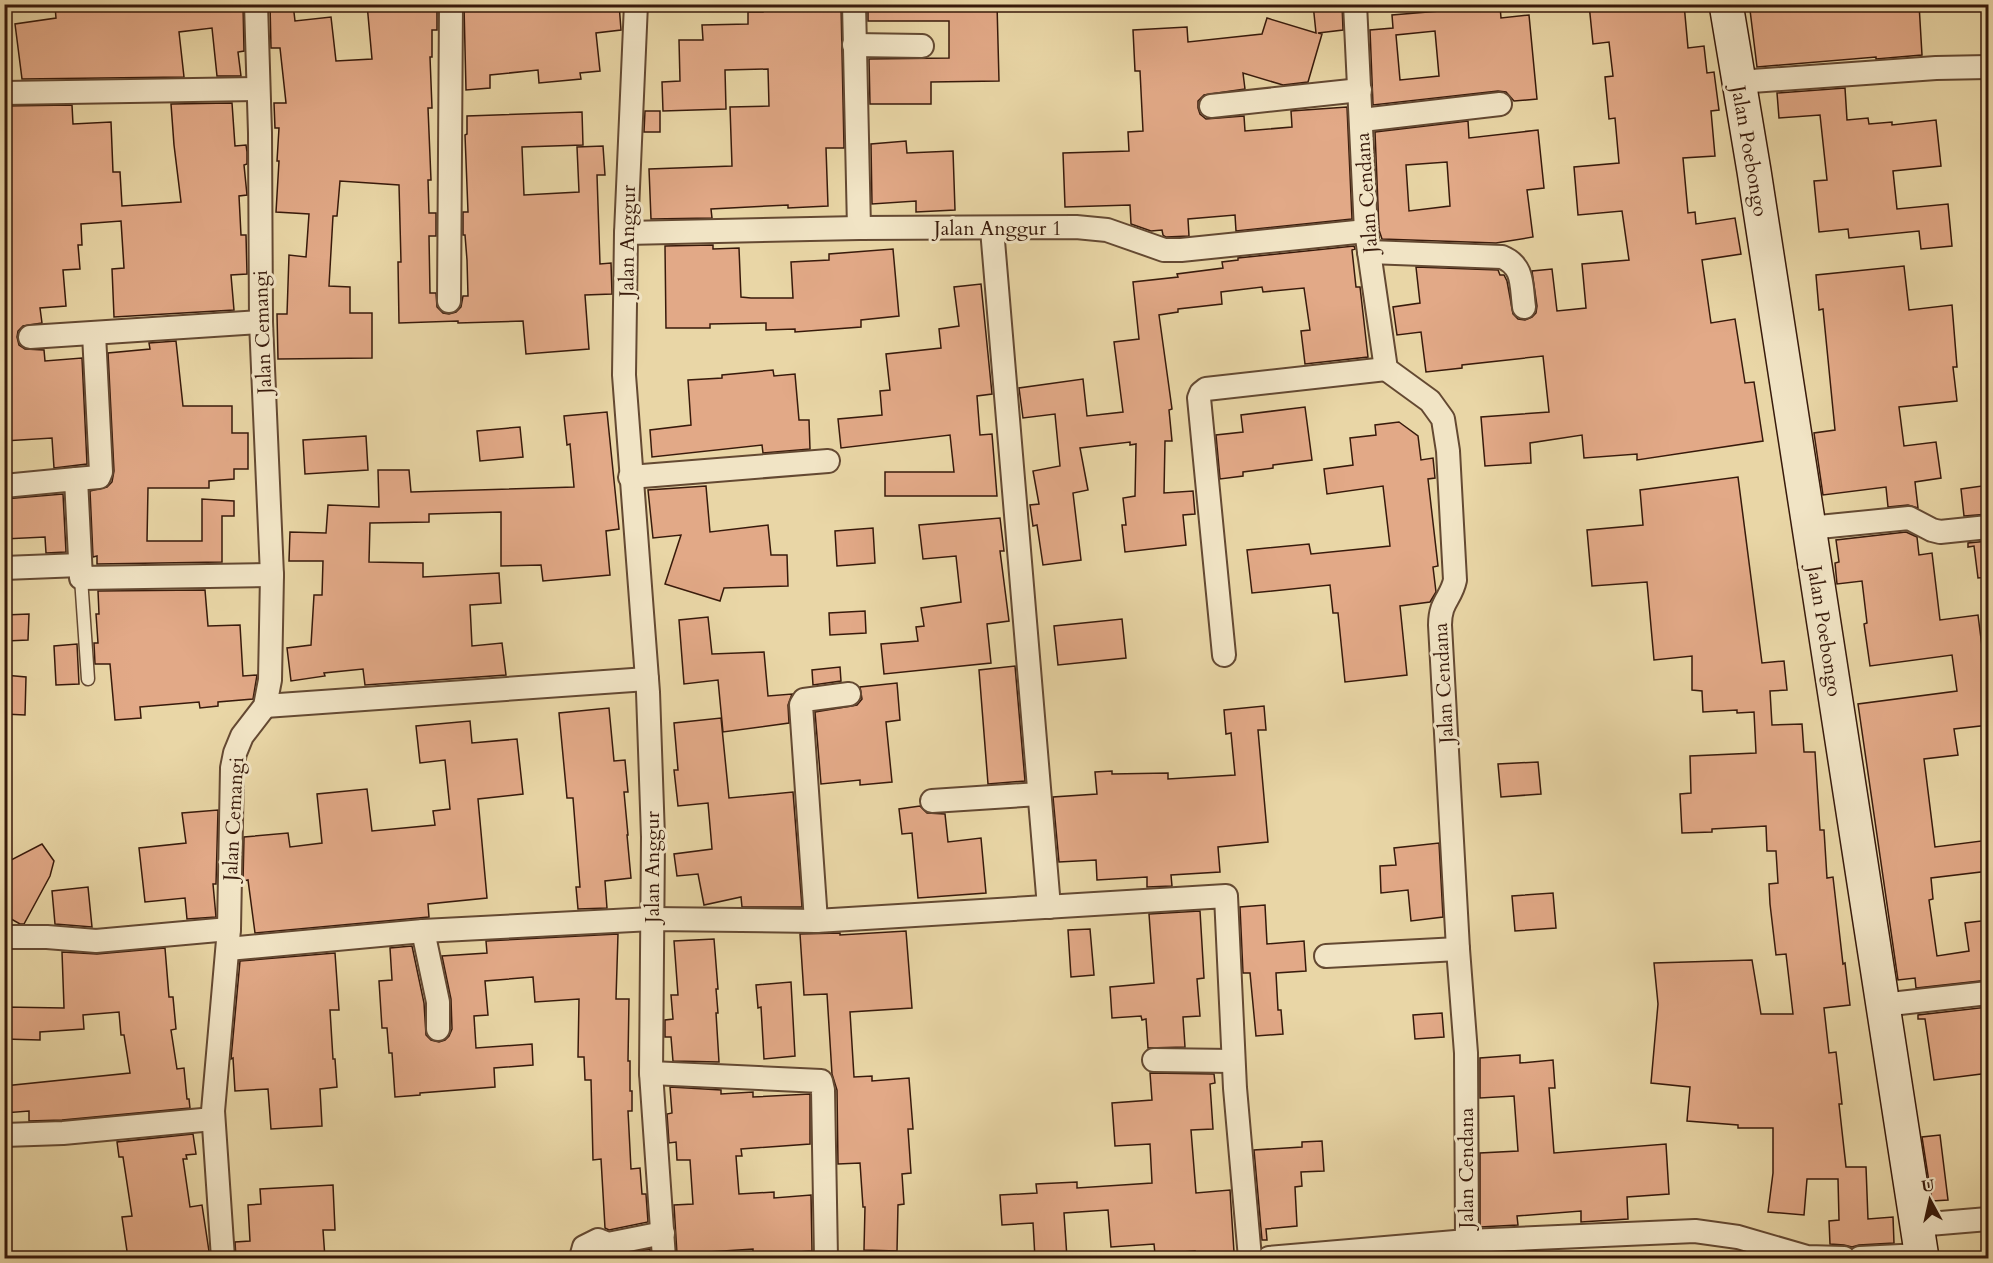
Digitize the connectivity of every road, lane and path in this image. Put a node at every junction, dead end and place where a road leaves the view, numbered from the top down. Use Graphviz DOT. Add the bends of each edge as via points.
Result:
graph roads {
  1 [pos="256,4"];
  2 [pos="451,4"];
  3 [pos="636,4"];
  4 [pos="854,4"];
  5 [pos="1355,4"];
  6 [pos="1726,4"];
  7 [pos="854,45"];
  8 [pos="922,46"];
  9 [pos="1989,67"];
  10 [pos="1738,82"];
  11 [pos="258,89"];
  12 [pos="1360,90"];
  13 [pos="4,93"];
  14 [pos="1500,104"];
  15 [pos="1211,105"];
  16 [pos="1362,120"];
  17 [pos="859,228"];
  18 [pos="992,229"];
  19 [pos="626,233"];
  20 [pos="1367,241"];
  21 [pos="449,301"];
  22 [pos="1524,307"];
  23 [pos="261,322"];
  24 [pos="94,334"];
  25 [pos="30,337"];
  26 [pos="1386,369"];
  27 [pos="828,461"];
  28 [pos="630,477"];
  29 [pos="76,479"];
  30 [pos="4,486"];
  31 [pos="1989,527"];
  32 [pos="1809,528"];
  33 [pos="4,568"];
  34 [pos="81,572"];
  35 [pos="272,575"];
  36 [pos="1224,655"];
  37 [pos="88,679"];
  38 [pos="647,679"];
  39 [pos="849,694"];
  40 [pos="265,706"];
  41 [pos="1039,794"];
  42 [pos="932,801"];
  43 [pos="1049,907"];
  44 [pos="652,918"];
  45 [pos="816,921"];
  46 [pos="423,931"];
  47 [pos="4,937"];
  48 [pos="228,939"];
  49 [pos="1458,949"];
  50 [pos="1326,956"];
  51 [pos="1989,993"];
  52 [pos="1882,1005"];
  53 [pos="438,1029"];
  54 [pos="1154,1060"];
  55 [pos="1233,1061"];
  56 [pos="651,1073"];
  57 [pos="213,1119"];
  58 [pos="4,1135"];
  59 [pos="1989,1219"];
  60 [pos="663,1233"];
  61 [pos="1467,1241"];
  62 [pos="1920,1246"];
  63 [pos="223,1258"];
  64 [pos="581,1258"];
  65 [pos="664,1258"];
  66 [pos="826,1258"];
  67 [pos="1250,1258"];
  68 [pos="1269,1258"];
  69 [pos="1844,1258"];
  70 [pos="1860,1258"];
  1 -- 11 [label="street, Jalan Cemangi"];
  2 -- 21 [label="street"];
  3 -- 19 [label="street, Jalan Anggur"];
  4 -- 7 [label="street"];
  5 -- 12 [label="street, Jalan Cendana"];
  6 -- 10 [label="main road, Jalan Poebongo"];
  7 -- 8 [label="street"];
  7 -- 17 [label="street"];
  9 -- 10 [label="street"];
  10 -- 32 [label="main road, Jalan Poebongo"];
  11 -- 13 [label="street"];
  11 -- 23 [label="street, Jalan Cemangi"];
  12 -- 15 [label="street"];
  12 -- 16 [label="street, Jalan Cendana"];
  14 -- 16 [label="street, Jalan Cendana"];
  16 -- 20 [label="street, Jalan Cendana"];
  17 -- 18 [label="street, Jalan Anggur 1"];
  17 -- 19 [label="street, Jalan Anggur 1"];
  18 -- 20 [label="street, Jalan Anggur 1" via="1092,228 1164,250"];
  18 -- 41 [label="street"];
  19 -- 28 [label="street, Jalan Anggur" via="624,375"];
  20 -- 22 [label="street, Jalan Anggur 1" via="1502,257 1518,268"];
  20 -- 26 [label="street, Jalan Cendana"];
  23 -- 24 [label="street"];
  23 -- 35 [label="street, Jalan Cemangi"];
  24 -- 25 [label="street"];
  24 -- 29 [label="street" via="101,472 99,477"];
  26 -- 36 [label="street" via="1206,389 1201,393"];
  26 -- 49 [label="street, Jalan Cendana" via="1430,401 1446,428 1455,579 1441,607 1440,625"];
  27 -- 28 [label="street"];
  28 -- 38 [label="street, Jalan Anggur"];
  29 -- 30 [label="street"];
  29 -- 34 [label="street"];
  31 -- 32 [label="street" via="1940,532 1909,518"];
  32 -- 52 [label="main road, Jalan Poebongo"];
  33 -- 34 [label="street"];
  34 -- 35 [label="street"];
  34 -- 37 [label="lane"];
  35 -- 40 [label="street, Jalan Cemangi" via="270,680"];
  38 -- 40 [label="street"];
  38 -- 44 [label="street, Jalan Anggur"];
  39 -- 45 [label="street" via="804,700 801,705"];
  40 -- 48 [label="street, Jalan Cemangi" via="242,736 232,768"];
  41 -- 42 [label="street"];
  41 -- 43 [label="street"];
  43 -- 45 [label="street"];
  43 -- 55 [label="street" via="1226,896"];
  44 -- 45 [label="street"];
  44 -- 46 [label="street"];
  44 -- 56 [label="street, Jalan Anggur"];
  46 -- 48 [label="street"];
  46 -- 53 [label="street" via="438,1002"];
  47 -- 48 [label="street" via="96,941"];
  48 -- 57 [label="street, Jalan Cemangi"];
  49 -- 50 [label="street"];
  49 -- 61 [label="street, Jalan Cendana" via="1466,1053"];
  51 -- 52 [label="street"];
  52 -- 62 [label="main road, Jalan Poebongo"];
  54 -- 55 [label="street"];
  55 -- 67 [label="street"];
  56 -- 60 [label="street, Jalan Anggur"];
  56 -- 66 [label="street" via="822,1082"];
  57 -- 58 [label="street"];
  57 -- 63 [label="street, Jalan Cemangi"];
  59 -- 62 [label="street"];
  60 -- 64 [label="street" via="608,1244 598,1240 584,1247"];
  60 -- 65 [label="street, Jalan Anggur"];
  61 -- 68 [label="street"];
  61 -- 69 [label="street" via="1695,1231 1738,1237 1807,1257"];
  62 -- 70 [label="street"];
}
